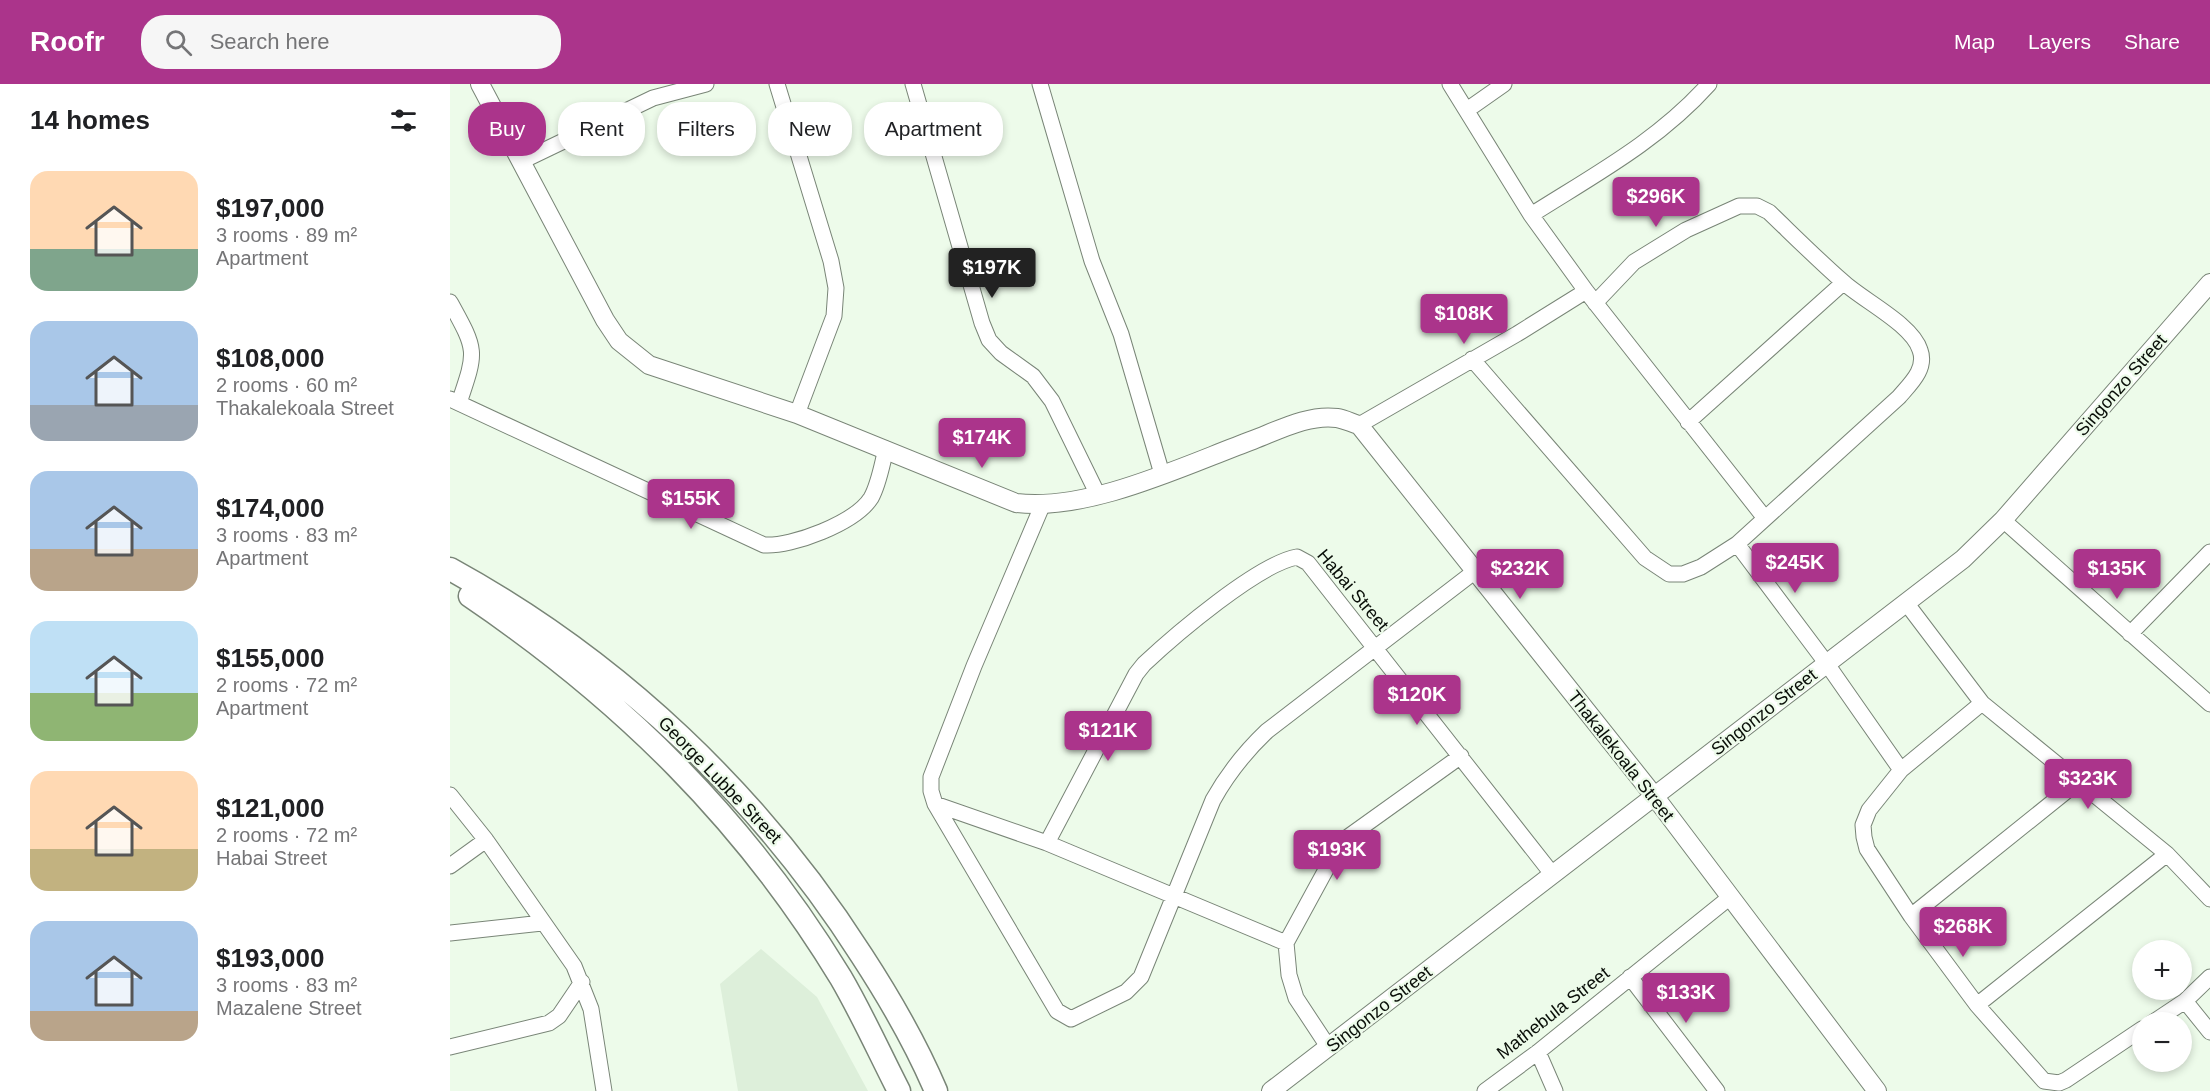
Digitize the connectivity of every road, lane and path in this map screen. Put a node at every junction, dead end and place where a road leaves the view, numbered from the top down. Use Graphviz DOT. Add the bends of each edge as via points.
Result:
graph roads {
  1 [pos="480,84"];
  2 [pos="706,84"];
  3 [pos="777,84"];
  4 [pos="913,84"];
  5 [pos="1040,84"];
  6 [pos="1450,84"];
  7 [pos="1504,84"];
  8 [pos="1708,84"];
  9 [pos="652,91"];
  10 [pos="1467,110"];
  11 [pos="522,161"];
  12 [pos="1531,215"];
  13 [pos="1844,283"];
  14 [pos="2209,287"];
  15 [pos="1590,297"];
  16 [pos="450,302"];
  17 [pos="1472,359"];
  18 [pos="454,401"];
  19 [pos="797,414"];
  20 [pos="1688,422"];
  21 [pos="1359,425"];
  22 [pos="886,449"];
  23 [pos="1162,474"];
  24 [pos="1098,495"];
  25 [pos="1042,506"];
  26 [pos="1764,517"];
  27 [pos="2003,520"];
  28 [pos="1737,543"];
  29 [pos="2210,552"];
  30 [pos="450,569"];
  31 [pos="1474,572"];
  32 [pos="450,584"];
  33 [pos="1907,604"];
  34 [pos="2130,634"];
  35 [pos="1375,647"];
  36 [pos="1827,664"];
  37 [pos="1982,703"];
  38 [pos="2210,704"];
  39 [pos="1461,756"];
  40 [pos="1901,770"];
  41 [pos="2079,781"];
  42 [pos="450,795"];
  43 [pos="1654,797"];
  44 [pos="936,804"];
  45 [pos="486,840"];
  46 [pos="1047,843"];
  47 [pos="2167,854"];
  48 [pos="450,866"];
  49 [pos="1553,875"];
  50 [pos="1173,895"];
  51 [pos="1729,898"];
  52 [pos="2210,899"];
  53 [pos="1911,916"];
  54 [pos="542,923"];
  55 [pos="450,933"];
  56 [pos="1286,943"];
  57 [pos="1630,977"];
  58 [pos="2210,977"];
  59 [pos="582,982"];
  60 [pos="2185,1001"];
  61 [pos="1977,1005"];
  62 [pos="2168,1012"];
  63 [pos="2210,1032"];
  64 [pos="2132,1036"];
  65 [pos="450,1047"];
  66 [pos="1329,1048"];
  67 [pos="1538,1052"];
  68 [pos="604,1091"];
  69 [pos="899,1091"];
  70 [pos="936,1091"];
  71 [pos="1271,1091"];
  72 [pos="1485,1091"];
  73 [pos="1555,1091"];
  74 [pos="1717,1091"];
  75 [pos="1877,1091"];
  1 -- 11 [label="street"];
  2 -- 9 [label="street"];
  3 -- 19 [label="street" via="836,288 834,316"];
  4 -- 24 [label="street" via="989,340 1033,376 1052,401"];
  5 -- 23 [label="street" via="1092,261 1121,334"];
  6 -- 10 [label="street"];
  7 -- 10 [label="street"];
  8 -- 12 [label="street" via="1676,119 1645,142"];
  9 -- 11 [label="street"];
  10 -- 12 [label="street"];
  11 -- 19 [label="street" via="605,320 633,354 649,365"];
  12 -- 15 [label="street"];
  13 -- 15 [label="street" via="1768,212 1748,205 1686,230 1645,253"];
  13 -- 20 [label="street"];
  13 -- 26 [label="street" via="1910,333 1921,351 1922,364 1916,378 1899,397"];
  14 -- 27 [label="street, Singonzo Street"];
  15 -- 17 [label="street"];
  15 -- 20 [label="street"];
  16 -- 18 [label="street" via="471,343 473,361"];
  17 -- 21 [label="street"];
  17 -- 28 [label="street" via="1657,569 1683,574"];
  18 -- 22 [label="street" via="764,545 791,543 847,519 862,508 872,496"];
  19 -- 22 [label="street"];
  20 -- 26 [label="street"];
  21 -- 23 [label="street" via="1337,418 1296,424"];
  21 -- 31 [label="street, Thakalekoala Street"];
  22 -- 25 [label="street" via="1016,503"];
  23 -- 24 [label="street"];
  24 -- 25 [label="street"];
  25 -- 44 [label="street" via="931,777"];
  26 -- 28 [label="street"];
  27 -- 33 [label="street, Singonzo Street" via="1963,559"];
  27 -- 34 [label="street"];
  28 -- 36 [label="street"];
  29 -- 34 [label="street"];
  30 -- 70 [label="main road, George Lubbe Street" via="592,660 658,716 757,814 836,915 889,998"];
  31 -- 35 [label="street"];
  31 -- 43 [label="street, Thakalekoala Street"];
  32 -- 69 [label="main road, George Lubbe Street" via="559,659 644,732 712,801 766,869 841,979"];
  33 -- 36 [label="street, Singonzo Street"];
  33 -- 37 [label="street"];
  34 -- 38 [label="street"];
  35 -- 39 [label="street, Habai Street"];
  35 -- 46 [label="street, Habai Street" via="1308,562 1298,557 1272,566 1235,590 1144,664"];
  35 -- 50 [label="street" via="1246,751 1213,800"];
  36 -- 40 [label="street"];
  36 -- 43 [label="street, Singonzo Street"];
  37 -- 40 [label="street"];
  37 -- 41 [label="street"];
  39 -- 49 [label="street, Habai Street"];
  39 -- 56 [label="street" via="1341,842"];
  40 -- 53 [label="street" via="1869,810 1863,825 1867,849"];
  41 -- 47 [label="street"];
  41 -- 53 [label="street"];
  42 -- 45 [label="street"];
  43 -- 49 [label="street, Singonzo Street"];
  43 -- 51 [label="street, Thakalekoala Street"];
  44 -- 46 [label="street"];
  44 -- 50 [label="street" via="1064,1017 1083,1015 1135,985"];
  45 -- 48 [label="street"];
  45 -- 54 [label="street"];
  46 -- 50 [label="street"];
  47 -- 52 [label="street"];
  47 -- 61 [label="street"];
  49 -- 66 [label="street, Singonzo Street"];
  50 -- 56 [label="street"];
  51 -- 57 [label="street, Mathebula Street"];
  51 -- 75 [label="street, Thakalekoala Street"];
  53 -- 61 [label="street"];
  54 -- 55 [label="street"];
  54 -- 59 [label="street"];
  56 -- 66 [label="street" via="1296,998"];
  57 -- 67 [label="street, Mathebula Street"];
  57 -- 74 [label="street"];
  58 -- 60 [label="street"];
  59 -- 65 [label="street" via="559,1016 549,1023"];
  59 -- 68 [label="street" via="591,1009"];
  60 -- 62 [label="street"];
  60 -- 63 [label="street"];
  61 -- 64 [label="street" via="2038,1077 2052,1083 2066,1080"];
  66 -- 71 [label="street, Singonzo Street"];
  67 -- 72 [label="street, Mathebula Street"];
  67 -- 73 [label="street"];
}
